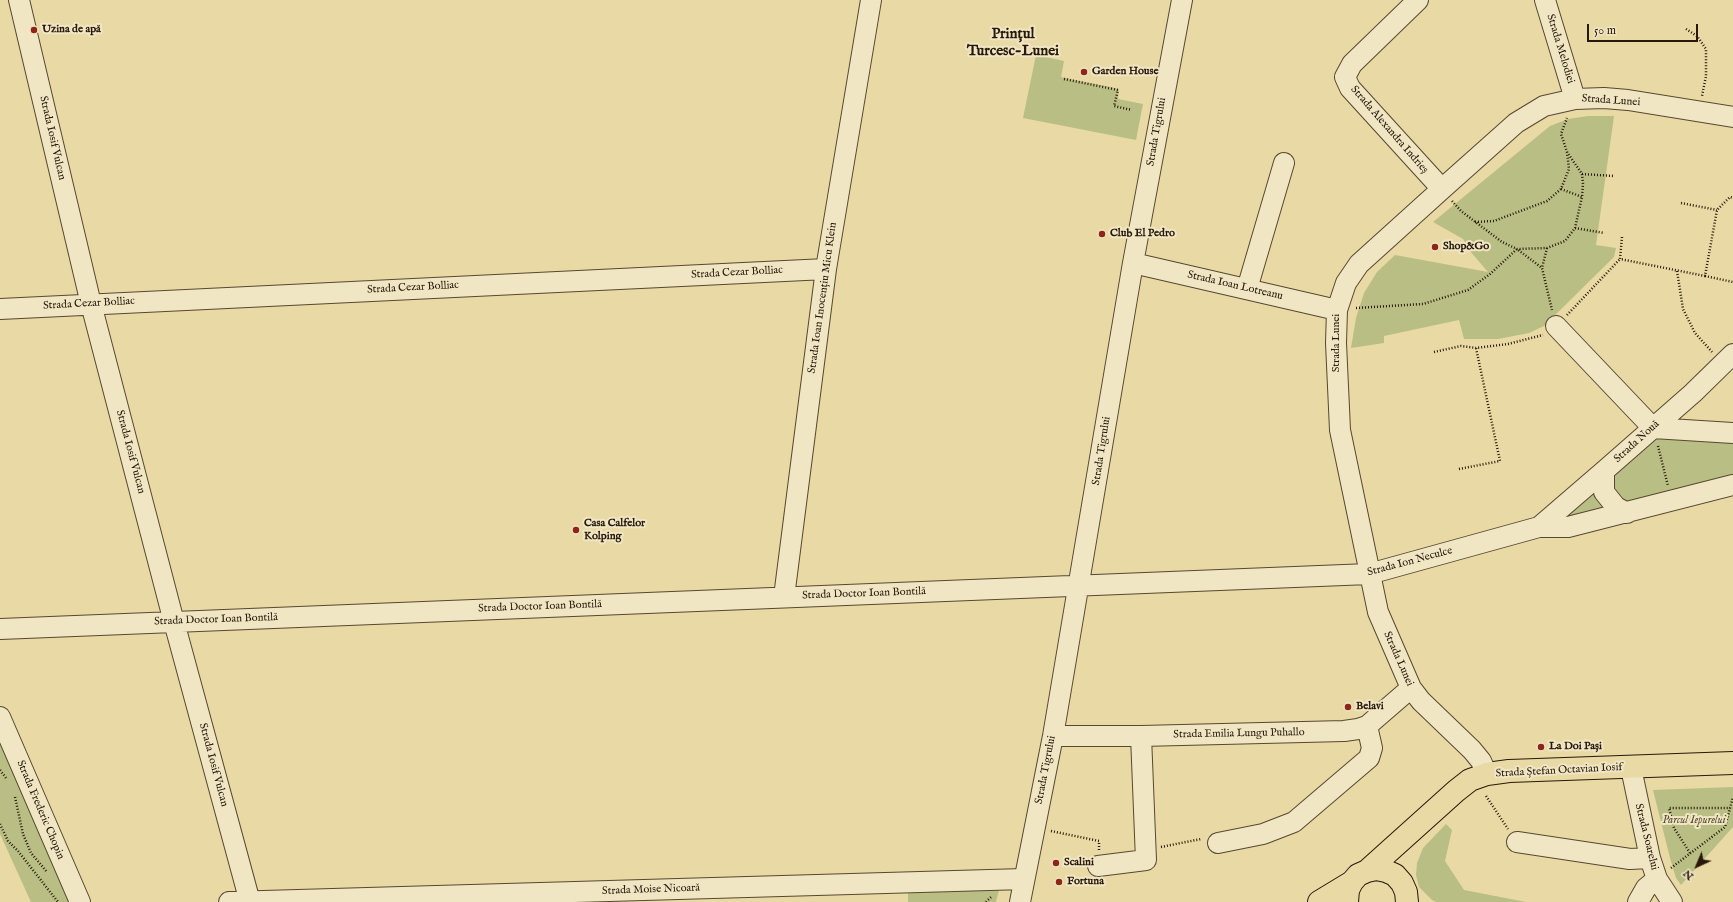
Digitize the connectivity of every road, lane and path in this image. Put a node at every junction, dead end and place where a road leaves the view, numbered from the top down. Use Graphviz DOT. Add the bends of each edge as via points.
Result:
graph roads {
  1 [pos="19,0"];
  2 [pos="871,0"];
  3 [pos="1182,0"];
  4 [pos="1418,0"];
  5 [pos="1545,0"];
  6 [pos="1686,29"];
  7 [pos="1064,79"];
  8 [pos="1575,99"];
  9 [pos="1132,110"];
  10 [pos="1699,112"];
  11 [pos="1733,118"];
  12 [pos="1567,152"];
  13 [pos="1284,163"];
  14 [pos="1582,174"];
  15 [pos="1614,176"];
  16 [pos="1442,189"];
  17 [pos="1561,189"];
  18 [pos="1582,197"];
  19 [pos="1733,198"];
  20 [pos="1681,204"];
  21 [pos="1717,210"];
  22 [pos="1475,222"];
  23 [pos="1575,228"];
  24 [pos="1604,233"];
  25 [pos="1622,237"];
  26 [pos="1547,248"];
  27 [pos="1517,249"];
  28 [pos="1620,259"];
  29 [pos="1134,263"];
  30 [pos="1542,268"];
  31 [pos="826,269"];
  32 [pos="1677,271"];
  33 [pos="1705,276"];
  34 [pos="1733,282"];
  35 [pos="1247,289"];
  36 [pos="91,304"];
  37 [pos="0,309"];
  38 [pos="1337,310"];
  39 [pos="1556,326"];
  40 [pos="1476,348"];
  41 [pos="1434,352"];
  42 [pos="1728,359"];
  43 [pos="1653,428"];
  44 [pos="1733,433"];
  45 [pos="1459,469"];
  46 [pos="1604,471"];
  47 [pos="1733,485"];
  48 [pos="1672,502"];
  49 [pos="1627,513"];
  50 [pos="1539,526"];
  51 [pos="1369,574"];
  52 [pos="1080,586"];
  53 [pos="784,597"];
  54 [pos="174,622"];
  55 [pos="0,629"];
  56 [pos="1411,688"];
  57 [pos="0,717"];
  58 [pos="1367,726"];
  59 [pos="1053,736"];
  60 [pos="1141,736"];
  61 [pos="1733,763"];
  62 [pos="1630,768"];
  63 [pos="0,770"];
  64 [pos="1487,774"];
  65 [pos="10,784"];
  66 [pos="13,790"];
  67 [pos="1486,796"];
  68 [pos="1733,797"];
  69 [pos="1730,808"];
  70 [pos="0,824"];
  71 [pos="1034,827"];
  72 [pos="1407,836"];
  73 [pos="1517,842"];
  74 [pos="1218,843"];
  75 [pos="1145,849"];
  76 [pos="1690,853"];
  77 [pos="1650,858"];
  78 [pos="1098,866"];
  79 [pos="50,875"];
  80 [pos="1024,879"];
  81 [pos="1657,879"];
  82 [pos="1355,885"];
  83 [pos="1408,895"];
  84 [pos="58,902"];
  85 [pos="80,902"];
  86 [pos="229,902"];
  87 [pos="250,902"];
  88 [pos="1020,902"];
  89 [pos="1319,902"];
  90 [pos="1638,902"];
  91 [pos="1672,902"];
  1 -- 36 [label="street, Strada Iosif Vulcan"];
  2 -- 31 [label="street, Strada Ioan Inocențiu Micu Klein"];
  3 -- 29 [label="street, Strada Tigrului"];
  4 -- 16 [label="street, Strada Alexandra Indrieș" via="1352,64 1345,77 1350,88"];
  5 -- 8 [label="street, Strada Melodiei"];
  6 -- 10 [label="path" via="1697,36 1706,49 1706,76"];
  7 -- 9 [label="path" via="1118,90 1114,106"];
  8 -- 10 [label="street, Strada Lunei" via="1628,100"];
  8 -- 12 [label="path" via="1561,134"];
  8 -- 16 [label="street, Strada Lunei" via="1544,106 1516,123"];
  10 -- 11 [label="street, Strada Lunei"];
  12 -- 14 [label="path"];
  12 -- 17 [label="path" via="1568,169"];
  13 -- 35 [label="street"];
  14 -- 15 [label="path"];
  14 -- 18 [label="path"];
  16 -- 22 [label="path" via="1461,211"];
  16 -- 38 [label="street, Strada Lunei" via="1359,264 1346,284"];
  17 -- 18 [label="path"];
  17 -- 22 [label="path" via="1547,201 1494,221"];
  18 -- 23 [label="path"];
  19 -- 21 [label="path" via="1730,197"];
  20 -- 21 [label="path"];
  21 -- 33 [label="path"];
  22 -- 27 [label="path" via="1502,242"];
  23 -- 24 [label="path"];
  23 -- 26 [label="path" via="1565,241"];
  25 -- 28 [label="path"];
  26 -- 27 [label="path"];
  26 -- 30 [label="path"];
  27 -- 30 [label="path"];
  27 -- 38 [label="path" via="1468,290 1423,304"];
  28 -- 32 [label="path"];
  28 -- 39 [label="path"];
  29 -- 35 [label="street, Strada Ioan Lotreanu"];
  29 -- 52 [label="street, Strada Tigrului"];
  30 -- 39 [label="path"];
  31 -- 36 [label="street, Strada Cezar Bolliac"];
  31 -- 53 [label="street, Strada Ioan Inocențiu Micu Klein"];
  32 -- 33 [label="path"];
  32 -- 42 [label="path" via="1683,309 1695,333"];
  33 -- 34 [label="path"];
  35 -- 38 [label="street, Strada Ioan Lotreanu"];
  36 -- 37 [label="street, Strada Cezar Bolliac"];
  36 -- 54 [label="street, Strada Iosif Vulcan"];
  38 -- 51 [label="street, Strada Lunei" via="1340,430"];
  39 -- 40 [label="path" via="1542,335 1508,344"];
  39 -- 43 [label="street"];
  40 -- 41 [label="path" via="1461,346"];
  40 -- 45 [label="path" via="1500,461"];
  42 -- 43 [label="street, Strada Nouă"];
  43 -- 44 [label="street"];
  43 -- 46 [label="street, Strada Nouă"];
  43 -- 48 [label="path"];
  46 -- 49 [label="street" via="1604,492 1616,506"];
  46 -- 50 [label="street, Strada Nouă"];
  47 -- 48 [label="street, Strada Ion Neculce"];
  48 -- 49 [label="street, Strada Ion Neculce"];
  49 -- 50 [label="street, Strada Ion Neculce" via="1568,527"];
  50 -- 51 [label="street, Strada Ion Neculce"];
  51 -- 52 [label="street, Strada Ion Neculce"];
  51 -- 56 [label="street, Strada Lunei" via="1378,612"];
  52 -- 53 [label="street, Strada Doctor Ioan Bontilă"];
  52 -- 59 [label="street, Strada Tigrului"];
  53 -- 54 [label="street, Strada Doctor Ioan Bontilă"];
  54 -- 55 [label="street, Strada Doctor Ioan Bontilă"];
  54 -- 87 [label="street, Strada Iosif Vulcan"];
  56 -- 58 [label="street, Strada Emilia Lungu Puhallo"];
  56 -- 64 [label="street, Strada Lunei" via="1472,750"];
  57 -- 85 [label="street, Strada Frederic Chopin"];
  58 -- 60 [label="street, Strada Emilia Lungu Puhallo" via="1344,731"];
  58 -- 74 [label="street" via="1372,748 1369,758 1294,822 1263,834"];
  59 -- 60 [label="street, Strada Emilia Lungu Puhallo"];
  59 -- 71 [label="street, Strada Tigrului"];
  60 -- 75 [label="street"];
  61 -- 62 [label="main road, Strada Ștefan Octavian Iosif"];
  62 -- 64 [label="main road, Strada Ștefan Octavian Iosif" via="1509,771"];
  62 -- 77 [label="street, Strada Soarelui"];
  63 -- 65 [label="path"];
  64 -- 72 [label="main road, Strada Ștefan Octavian Iosif" via="1470,780 1456,790"];
  66 -- 79 [label="path" via="23,834 31,853"];
  67 -- 73 [label="path"];
  68 -- 69 [label="path"];
  69 -- 76 [label="path" via="1725,827"];
  69 -- 76 [label="path" via="1669,808 1674,828"];
  70 -- 84 [label="path" via="8,841"];
  71 -- 78 [label="path" via="1099,841"];
  71 -- 80 [label="street, Strada Tigrului"];
  72 -- 82 [label="main road, Strada Ștefan Octavian Iosif"];
  72 -- 83 [label="main road" via="1402,856"];
  73 -- 77 [label="street" via="1630,859"];
  74 -- 75 [label="path" via="1217,836"];
  75 -- 78 [label="street" via="1146,860"];
  76 -- 81 [label="path"];
  77 -- 81 [label="street, Strada Soarelui"];
  80 -- 87 [label="street, Strada Moise Nicoară"];
  80 -- 88 [label="street, Strada Tigrului"];
  81 -- 90 [label="street" via="1646,888"];
  81 -- 91 [label="street, Strada Soarelui"];
  82 -- 83 [label="main road" via="1376,869 1395,875"];
  82 -- 89 [label="main road, Strada Ștefan Octavian Iosif"];
  86 -- 87 [label="street, Strada Moise Nicoară"];
}
